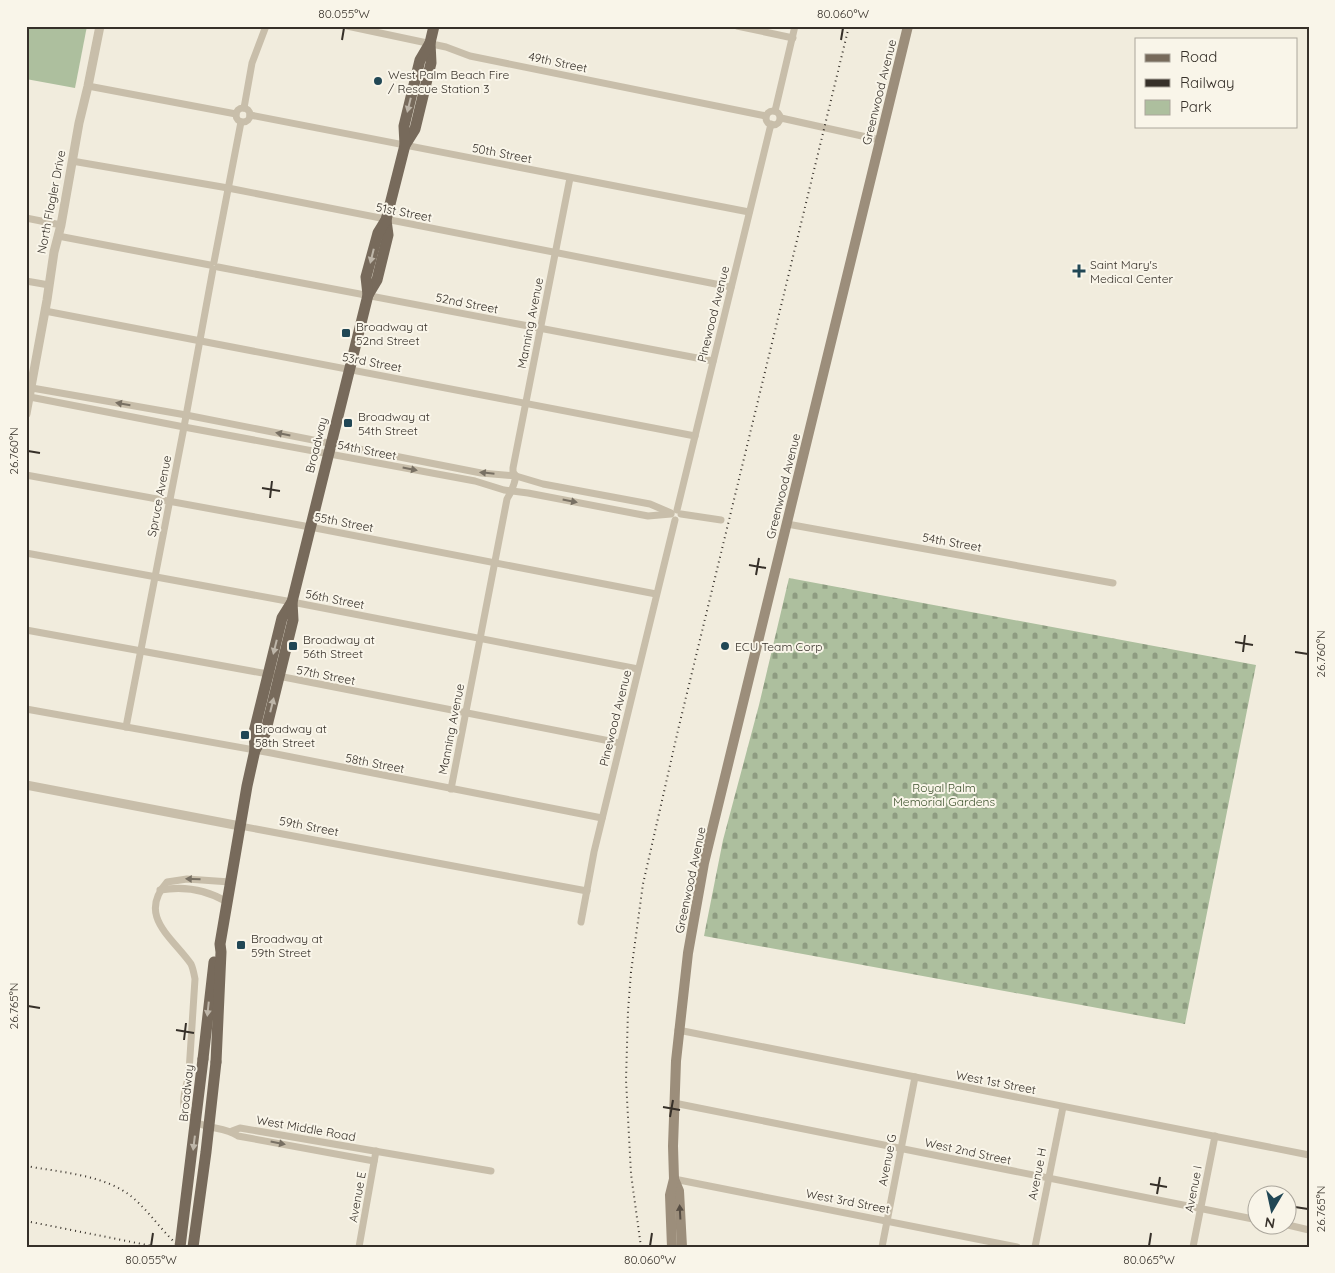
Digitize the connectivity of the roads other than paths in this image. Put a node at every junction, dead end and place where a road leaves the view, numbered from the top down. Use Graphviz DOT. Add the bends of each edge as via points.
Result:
graph roads {
  1 [pos="100,26"];
  2 [pos="266,26"];
  3 [pos="347,26"];
  4 [pos="434,26"];
  5 [pos="737,26"];
  6 [pos="795,26"];
  7 [pos="908,26"];
  8 [pos="792,38"];
  9 [pos="430,43"];
  10 [pos="88,86"];
  11 [pos="244,108"];
  12 [pos="775,111"];
  13 [pos="236,114"];
  14 [pos="250,115"];
  15 [pos="766,116"];
  16 [pos="780,118"];
  17 [pos="241,122"];
  18 [pos="771,124"];
  19 [pos="880,140"];
  20 [pos="405,145"];
  21 [pos="72,161"];
  22 [pos="570,178"];
  23 [pos="228,188"];
  24 [pos="749,212"];
  25 [pos="26,218"];
  26 [pos="386,220"];
  27 [pos="61,225"];
  28 [pos="58,236"];
  29 [pos="556,252"];
  30 [pos="214,266"];
  31 [pos="26,281"];
  32 [pos="49,285"];
  33 [pos="731,286"];
  34 [pos="368,294"];
  35 [pos="45,311"];
  36 [pos="541,328"];
  37 [pos="199,342"];
  38 [pos="713,361"];
  39 [pos="350,368"];
  40 [pos="31,392"];
  41 [pos="526,404"];
  42 [pos="26,414"];
  43 [pos="186,416"];
  44 [pos="184,428"];
  45 [pos="694,436"];
  46 [pos="329,449"];
  47 [pos="511,474"];
  48 [pos="26,475"];
  49 [pos="504,490"];
  50 [pos="510,494"];
  51 [pos="169,502"];
  52 [pos="675,514"];
  53 [pos="721,520"];
  54 [pos="786,524"];
  55 [pos="310,527"];
  56 [pos="26,554"];
  57 [pos="495,564"];
  58 [pos="154,578"];
  59 [pos="1113,583"];
  60 [pos="656,594"];
  61 [pos="292,602"];
  62 [pos="26,630"];
  63 [pos="480,639"];
  64 [pos="140,652"];
  65 [pos="638,669"];
  66 [pos="273,676"];
  67 [pos="26,709"];
  68 [pos="465,714"];
  69 [pos="126,727"];
  70 [pos="620,744"];
  71 [pos="255,750"];
  72 [pos="26,785"];
  73 [pos="451,789"];
  74 [pos="602,818"];
  75 [pos="240,826"];
  76 [pos="230,882"];
  77 [pos="160,890"];
  78 [pos="587,891"];
  79 [pos="227,902"];
  80 [pos="582,922"];
  81 [pos="220,944"];
  82 [pos="678,1030"];
  83 [pos="915,1077"];
  84 [pos="674,1103"];
  85 [pos="1063,1107"];
  86 [pos="232,1131"];
  87 [pos="1215,1136"];
  88 [pos="901,1148"];
  89 [pos="376,1151"];
  90 [pos="1309,1155"];
  91 [pos="374,1161"];
  92 [pos="491,1171"];
  93 [pos="1048,1178"];
  94 [pos="674,1179"];
  95 [pos="1200,1208"];
  96 [pos="1248,1218"];
  97 [pos="888,1221"];
  98 [pos="180,1247"];
  99 [pos="192,1247"];
  100 [pos="359,1247"];
  101 [pos="672,1247"];
  102 [pos="682,1247"];
  103 [pos="882,1247"];
  104 [pos="1017,1247"];
  105 [pos="1036,1247"];
  106 [pos="1193,1247"];
  1 -- 10 [label="street, North Flagler Drive"];
  2 -- 11 [label="street" via="252,63"];
  3 -- 9 [label="street, 49th Street"];
  4 -- 9 [label="main road, Broadway"];
  5 -- 8 [label="street"];
  6 -- 8 [label="street"];
  7 -- 19 [label="main road, Greenwood Avenue"];
  8 -- 12 [label="street"];
  9 -- 15 [label="street, 49th Street" via="470,56"];
  9 -- 20 [label="main road, Broadway" via="420,60 404,126"];
  10 -- 13 [label="street"];
  10 -- 21 [label="street, North Flagler Drive"];
  11 -- 13 [label="street"];
  11 -- 14 [label="street"];
  12 -- 15 [label="street"];
  12 -- 16 [label="street"];
  13 -- 17 [label="street"];
  14 -- 17 [label="street" via="247,121"];
  14 -- 20 [label="street, 50th Street"];
  15 -- 18 [label="street"];
  16 -- 18 [label="street" via="778,124"];
  16 -- 19 [label="street"];
  17 -- 23 [label="street, Spruce Avenue"];
  18 -- 24 [label="street, Pinewood Avenue"];
  19 -- 54 [label="main road, Greenwood Avenue"];
  20 -- 22 [label="street, 50th Street"];
  20 -- 26 [label="main road, Broadway"];
  21 -- 23 [label="street, 51st Street"];
  21 -- 27 [label="street, North Flagler Drive"];
  22 -- 24 [label="street, 50th Street"];
  22 -- 29 [label="street, Manning Avenue"];
  23 -- 26 [label="street, 51st Street"];
  23 -- 30 [label="street, Spruce Avenue"];
  24 -- 33 [label="street, Pinewood Avenue"];
  25 -- 27 [label="street"];
  26 -- 29 [label="street, 51st Street"];
  26 -- 34 [label="main road, Broadway" via="388,235 377,280"];
  27 -- 28 [label="street, North Flagler Drive"];
  28 -- 30 [label="street, 52nd Street"];
  28 -- 32 [label="street, North Flagler Drive"];
  29 -- 33 [label="street, 51st Street"];
  29 -- 36 [label="street, Manning Avenue"];
  30 -- 34 [label="street, 52nd Street"];
  30 -- 37 [label="street, Spruce Avenue"];
  31 -- 32 [label="street"];
  32 -- 35 [label="street, North Flagler Drive"];
  33 -- 38 [label="street, Pinewood Avenue"];
  34 -- 36 [label="street, 52nd Street"];
  34 -- 39 [label="main road, Broadway"];
  35 -- 37 [label="street, 53rd Street"];
  35 -- 40 [label="street, North Flagler Drive"];
  36 -- 38 [label="street, 52nd Street"];
  36 -- 41 [label="street, Manning Avenue"];
  37 -- 39 [label="street, 53rd Street"];
  37 -- 43 [label="street, Spruce Avenue"];
  38 -- 45 [label="street, Pinewood Avenue"];
  39 -- 41 [label="street, 53rd Street"];
  39 -- 46 [label="main road, Broadway"];
  40 -- 42 [label="street, North Flagler Drive"];
  43 -- 40 [label="street, 54th Street, one-way"];
  40 -- 44 [label="street, 54th Street"];
  41 -- 45 [label="street, 53rd Street"];
  41 -- 47 [label="street, Manning Avenue"];
  43 -- 44 [label="street, Spruce Avenue"];
  46 -- 43 [label="street, 54th Street, one-way"];
  44 -- 46 [label="street, 54th Street"];
  44 -- 51 [label="street, Spruce Avenue"];
  45 -- 52 [label="street, Pinewood Avenue"];
  47 -- 46 [label="street, 54th Street, one-way" via="481,473"];
  46 -- 49 [label="street, 54th Street, one-way"];
  46 -- 55 [label="main road, Broadway"];
  47 -- 49 [label="street, Manning Avenue"];
  47 -- 50 [label="street, Manning Avenue"];
  47 -- 52 [label="street, 54th Street" via="543,484 650,504"];
  48 -- 51 [label="street, 55th Street"];
  49 -- 50 [label="street, 54th Street"];
  50 -- 52 [label="street, 54th Street, one-way" via="528,493 648,516"];
  50 -- 57 [label="street, Manning Avenue"];
  51 -- 55 [label="street, 55th Street"];
  51 -- 58 [label="street, Spruce Avenue"];
  52 -- 53 [label="street, 54th Street"];
  52 -- 60 [label="street, Pinewood Avenue"];
  54 -- 59 [label="street, 54th Street"];
  54 -- 82 [label="main road, Greenwood Avenue" via="704,863"];
  55 -- 57 [label="street, 55th Street"];
  55 -- 61 [label="main road, Broadway"];
  56 -- 58 [label="street, 56th Street"];
  57 -- 60 [label="street, 55th Street"];
  57 -- 63 [label="street, Manning Avenue"];
  58 -- 61 [label="street, 56th Street"];
  58 -- 64 [label="street, Spruce Avenue"];
  60 -- 65 [label="street, Pinewood Avenue"];
  61 -- 63 [label="street, 56th Street"];
  61 -- 66 [label="main road, Broadway" via="282,618"];
  62 -- 64 [label="street, 57th Street"];
  63 -- 65 [label="street, 56th Street"];
  63 -- 68 [label="street, Manning Avenue"];
  64 -- 66 [label="street, 57th Street"];
  64 -- 69 [label="street, Spruce Avenue"];
  65 -- 70 [label="street, Pinewood Avenue"];
  66 -- 68 [label="street, 57th Street"];
  66 -- 71 [label="main road, Broadway" via="254,732"];
  67 -- 69 [label="street, 58th Street"];
  68 -- 70 [label="street, 57th Street"];
  68 -- 73 [label="street, Manning Avenue"];
  69 -- 71 [label="street, 58th Street"];
  70 -- 74 [label="street, Pinewood Avenue"];
  71 -- 73 [label="street, 58th Street"];
  71 -- 75 [label="main road, Broadway"];
  72 -- 75 [label="street, 59th Street"];
  73 -- 74 [label="street, 58th Street"];
  74 -- 78 [label="street, Pinewood Avenue"];
  75 -- 76 [label="main road, Broadway"];
  75 -- 78 [label="street, 59th Street"];
  76 -- 77 [label="street, one-way" via="187,879 167,882"];
  76 -- 79 [label="main road, Broadway"];
  77 -- 79 [label="street" via="196,890"];
  77 -- 86 [label="street" via="156,914 160,925 192,966 195,979 184,1106 190,1118 200,1124"];
  78 -- 80 [label="street, Pinewood Avenue"];
  79 -- 81 [label="main road, Broadway"];
  81 -- 98 [label="main road, Broadway, one-way, bridge" via="216,949"];
  81 -- 99 [label="main road, Broadway, bridge" via="216,1062"];
  82 -- 83 [label="street, West 1st Street"];
  82 -- 84 [label="main road, Greenwood Avenue"];
  83 -- 85 [label="street, West 1st Street"];
  83 -- 88 [label="street, Avenue G"];
  84 -- 88 [label="street, West 2nd Street"];
  84 -- 94 [label="main road, Greenwood Avenue"];
  85 -- 87 [label="street, West 1st Street"];
  85 -- 93 [label="street, Avenue H"];
  86 -- 89 [label="street, West Middle Road" via="240,1128"];
  86 -- 91 [label="street, West Middle Road, one-way" via="238,1136"];
  87 -- 90 [label="street, West 1st Street"];
  87 -- 95 [label="street, Avenue I"];
  88 -- 93 [label="street, West 2nd Street"];
  88 -- 97 [label="street, Avenue G"];
  89 -- 91 [label="street, Avenue E"];
  89 -- 92 [label="street, West Middle Road"];
  91 -- 100 [label="street, Avenue E"];
  93 -- 95 [label="street, West 2nd Street"];
  93 -- 105 [label="street, Avenue H"];
  94 -- 97 [label="street, West 3rd Street"];
  94 -- 101 [label="main road" via="670,1195"];
  102 -- 94 [label="main road, one-way" via="679,1191"];
  95 -- 96 [label="street, West 2nd Street"];
  95 -- 106 [label="street, Avenue I"];
  97 -- 103 [label="street, Avenue G"];
  97 -- 104 [label="street, West 3rd Street"];
}
